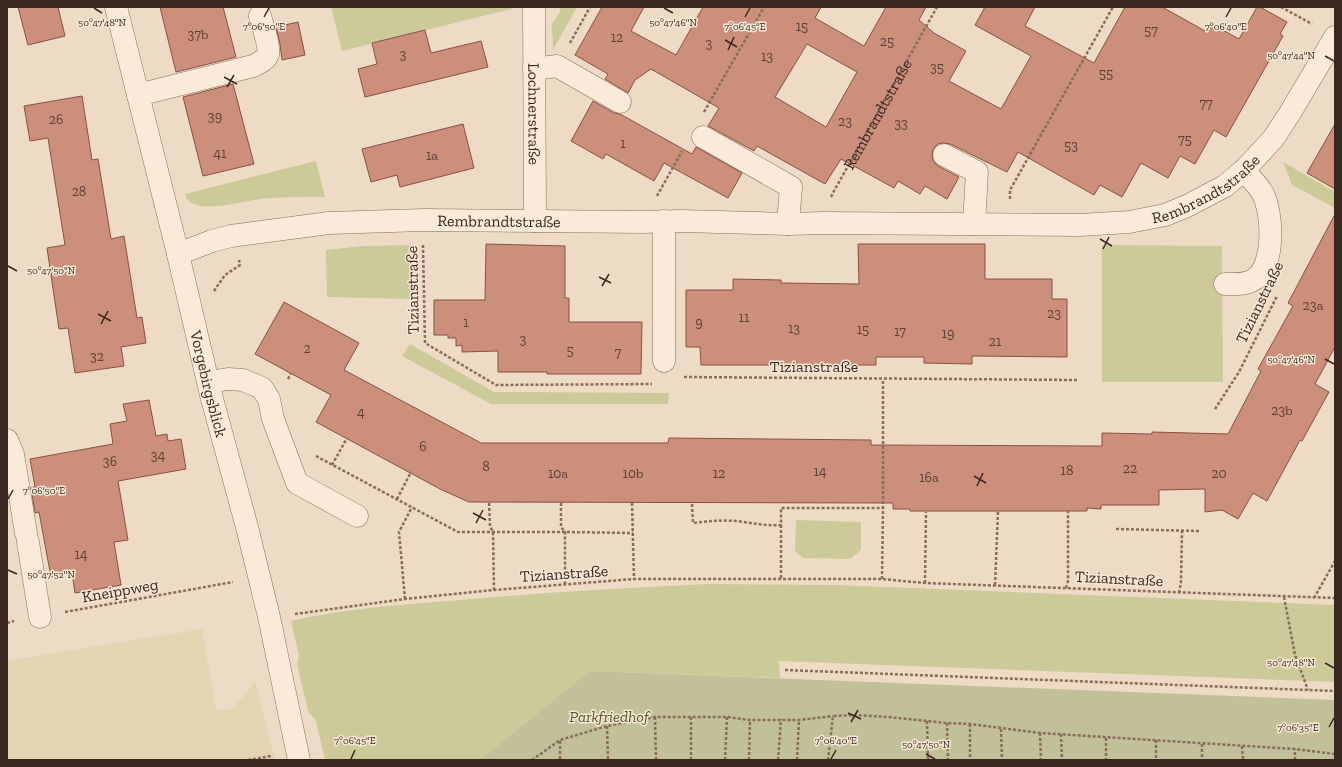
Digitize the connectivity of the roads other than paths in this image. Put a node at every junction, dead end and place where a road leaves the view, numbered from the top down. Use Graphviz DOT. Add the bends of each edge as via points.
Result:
graph roads {
  1 [pos="116,7"];
  2 [pos="534,7"];
  3 [pos="260,16"];
  4 [pos="1335,37"];
  5 [pos="534,69"];
  6 [pos="138,94"];
  7 [pos="620,102"];
  8 [pos="703,137"];
  9 [pos="944,155"];
  10 [pos="1244,170"];
  11 [pos="535,220"];
  12 [pos="664,221"];
  13 [pos="788,224"];
  14 [pos="974,224"];
  15 [pos="178,254"];
  16 [pos="1226,284"];
  17 [pos="664,361"];
  18 [pos="209,382"];
  19 [pos="7,440"];
  20 [pos="357,516"];
  21 [pos="40,617"];
  22 [pos="299,760"];
  1 -- 6 [label="street, Vorgebirgsblick"];
  2 -- 5 [label="street, Lochnerstraße"];
  3 -- 6 [label="street" via="268,49 268,54 260,63"];
  4 -- 10 [label="street, Rembrandtstraße" via="1273,139"];
  5 -- 7 [label="street" via="557,66"];
  5 -- 11 [label="street, Lochnerstraße"];
  6 -- 15 [label="street, Vorgebirgsblick"];
  8 -- 13 [label="street" via="791,187"];
  9 -- 14 [label="street" via="977,172"];
  10 -- 14 [label="street, Rembrandtstraße" via="1225,186 1165,215 1129,222 1080,225"];
  10 -- 16 [label="street" via="1263,194 1270,219 1268,259 1264,270 1255,279 1241,284"];
  11 -- 12 [label="street, Rembrandtstraße"];
  11 -- 15 [label="street, Rembrandtstraße" via="329,223 231,236"];
  12 -- 13 [label="street, Rembrandtstraße"];
  12 -- 17 [label="street"];
  13 -- 14 [label="street, Rembrandtstraße"];
  15 -- 18 [label="street, Vorgebirgsblick"];
  18 -- 20 [label="street" via="243,380 262,388 297,484"];
  18 -- 22 [label="street, Vorgebirgsblick" via="269,617"];
  19 -- 21 [label="street" via="13,454"];
}
